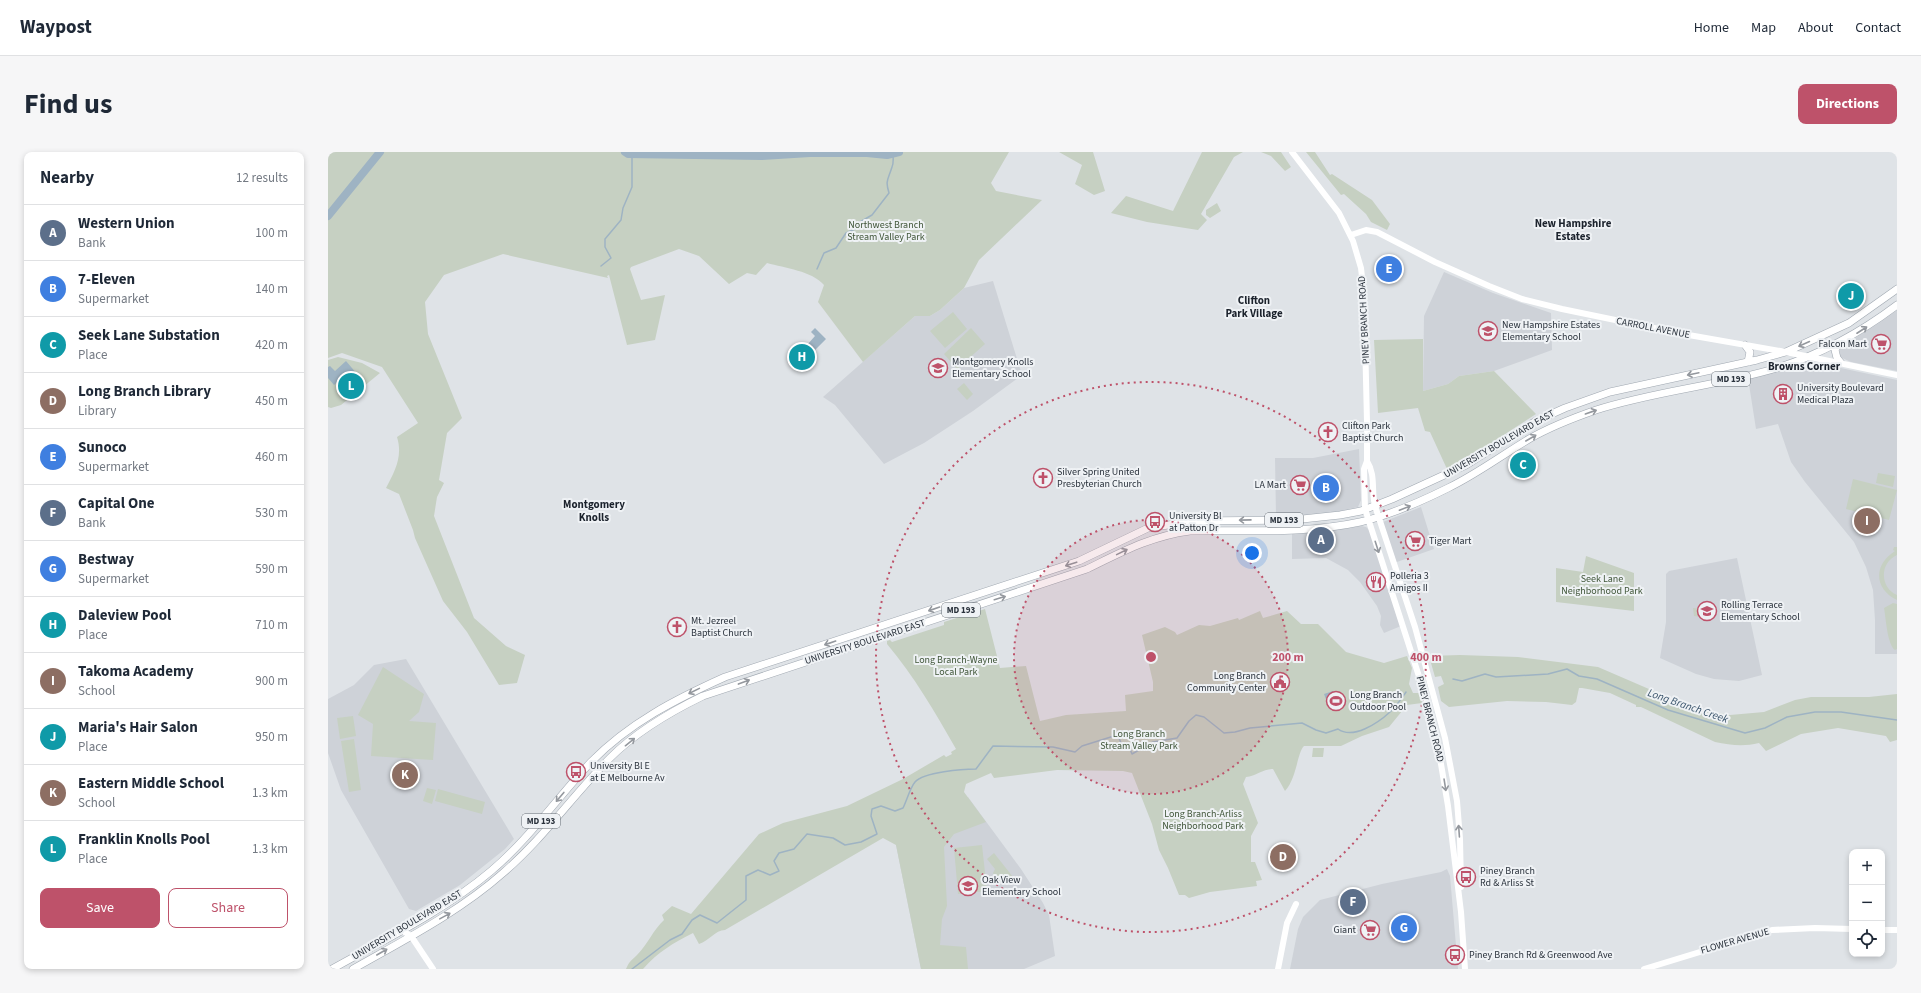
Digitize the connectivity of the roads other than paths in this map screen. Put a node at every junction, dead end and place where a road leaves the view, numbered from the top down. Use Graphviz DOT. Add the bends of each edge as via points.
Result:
graph roads {
  1 [pos="1292,152"];
  2 [pos="1351,235"];
  3 [pos="1897,289"];
  4 [pos="1897,305"];
  5 [pos="1839,342"];
  6 [pos="1745,345"];
  7 [pos="1786,352"];
  8 [pos="1808,357"];
  9 [pos="1748,362"];
  10 [pos="1841,364"];
  11 [pos="1897,375"];
  12 [pos="1367,461"];
  13 [pos="1375,506"];
  14 [pos="1365,509"];
  15 [pos="1378,518"];
  16 [pos="1368,520"];
  17 [pos="1460,853"];
  18 [pos="1453,854"];
  19 [pos="1296,904"];
  20 [pos="1461,912"];
  21 [pos="410,924"];
  22 [pos="1849,929"];
  23 [pos="401,930"];
  24 [pos="1885,930"];
  25 [pos="1897,930"];
  26 [pos="411,936"];
  27 [pos="332,969"];
  28 [pos="353,969"];
  29 [pos="433,969"];
  30 [pos="1278,969"];
  31 [pos="1465,969"];
  32 [pos="1644,969"];
  1 -- 2 [label="main road, PINEY BRANCH ROAD" via="1332,202"];
  2 -- 6 [label="main road, CARROLL AVENUE" via="1366,230 1377,232 1435,262 1522,299 1603,318"];
  2 -- 12 [label="main road, PINEY BRANCH ROAD" via="1361,268 1364,295"];
  3 -- 7 [label="main road, MD 193, one-way" via="1849,323"];
  5 -- 4 [label="main road, UNIVERSITY BOULEVARD EAST / MD 193, one-way" via="1861,331"];
  5 -- 8 [label="main road, UNIVERSITY BOULEVARD EAST / MD 193"];
  5 -- 10 [label="main road" via="1835,350"];
  6 -- 7 [label="main road, CARROLL AVENUE"];
  6 -- 9 [label="main road" via="1750,352"];
  7 -- 8 [label="main road, CARROLL AVENUE"];
  7 -- 9 [label="main road, UNIVERSITY BOULEVARD EAST / MD 193"];
  8 -- 10 [label="main road, CARROLL AVENUE"];
  15 -- 8 [label="main road, UNIVERSITY BOULEVARD EAST / MD 193, one-way" via="1448,488 1535,436 1577,417 1662,393 1764,371"];
  9 -- 13 [label="main road, UNIVERSITY BOULEVARD EAST / MD 193, one-way" via="1610,392 1570,406 1536,421 1466,465"];
  10 -- 11 [label="main road, CARROLL AVENUE"];
  12 -- 13 [label="main road, PINEY BRANCH ROAD" via="1372,469"];
  12 -- 14 [label="main road, PINEY BRANCH ROAD" via="1364,469"];
  13 -- 14 [label="main road, UNIVERSITY BOULEVARD EAST / MD 193"];
  13 -- 15 [label="main road, PINEY BRANCH ROAD"];
  14 -- 16 [label="main road, PINEY BRANCH ROAD"];
  14 -- 21 [label="main road, UNIVERSITY BOULEVARD EAST / MD 193, one-way" via="1340,515 1293,520 1195,521 1148,528 1079,561 725,677 647,715 626,731 592,762 532,832 491,871 457,896"];
  15 -- 16 [label="main road, UNIVERSITY BOULEVARD EAST / MD 193"];
  17 -- 15 [label="main road, PINEY BRANCH ROAD, one-way" via="1454,782 1441,717"];
  16 -- 18 [label="main road, PINEY BRANCH ROAD, one-way" via="1432,719 1445,784"];
  26 -- 16 [label="main road, UNIVERSITY BOULEVARD EAST / MD 193, one-way" via="455,910 502,874 533,845 611,757 654,723 703,696 1087,569 1138,544 1171,534 1190,531 1321,528"];
  17 -- 18 [label="main road"];
  17 -- 20 [label="main road, PINEY BRANCH ROAD"];
  18 -- 20 [label="main road, PINEY BRANCH ROAD"];
  19 -- 30 [label="main road" via="1287,923"];
  20 -- 31 [label="main road, PINEY BRANCH ROAD"];
  21 -- 23 [label="main road, UNIVERSITY BOULEVARD EAST / MD 193"];
  21 -- 26 [label="main road"];
  22 -- 32 [label="main road, FLOWER AVENUE" via="1772,930"];
  23 -- 26 [label="main road"];
  23 -- 27 [label="main road, UNIVERSITY BOULEVARD EAST / MD 193"];
  24 -- 25 [label="main road"];
  28 -- 26 [label="main road, UNIVERSITY BOULEVARD EAST / MD 193, one-way"];
  26 -- 29 [label="main road"];
}
